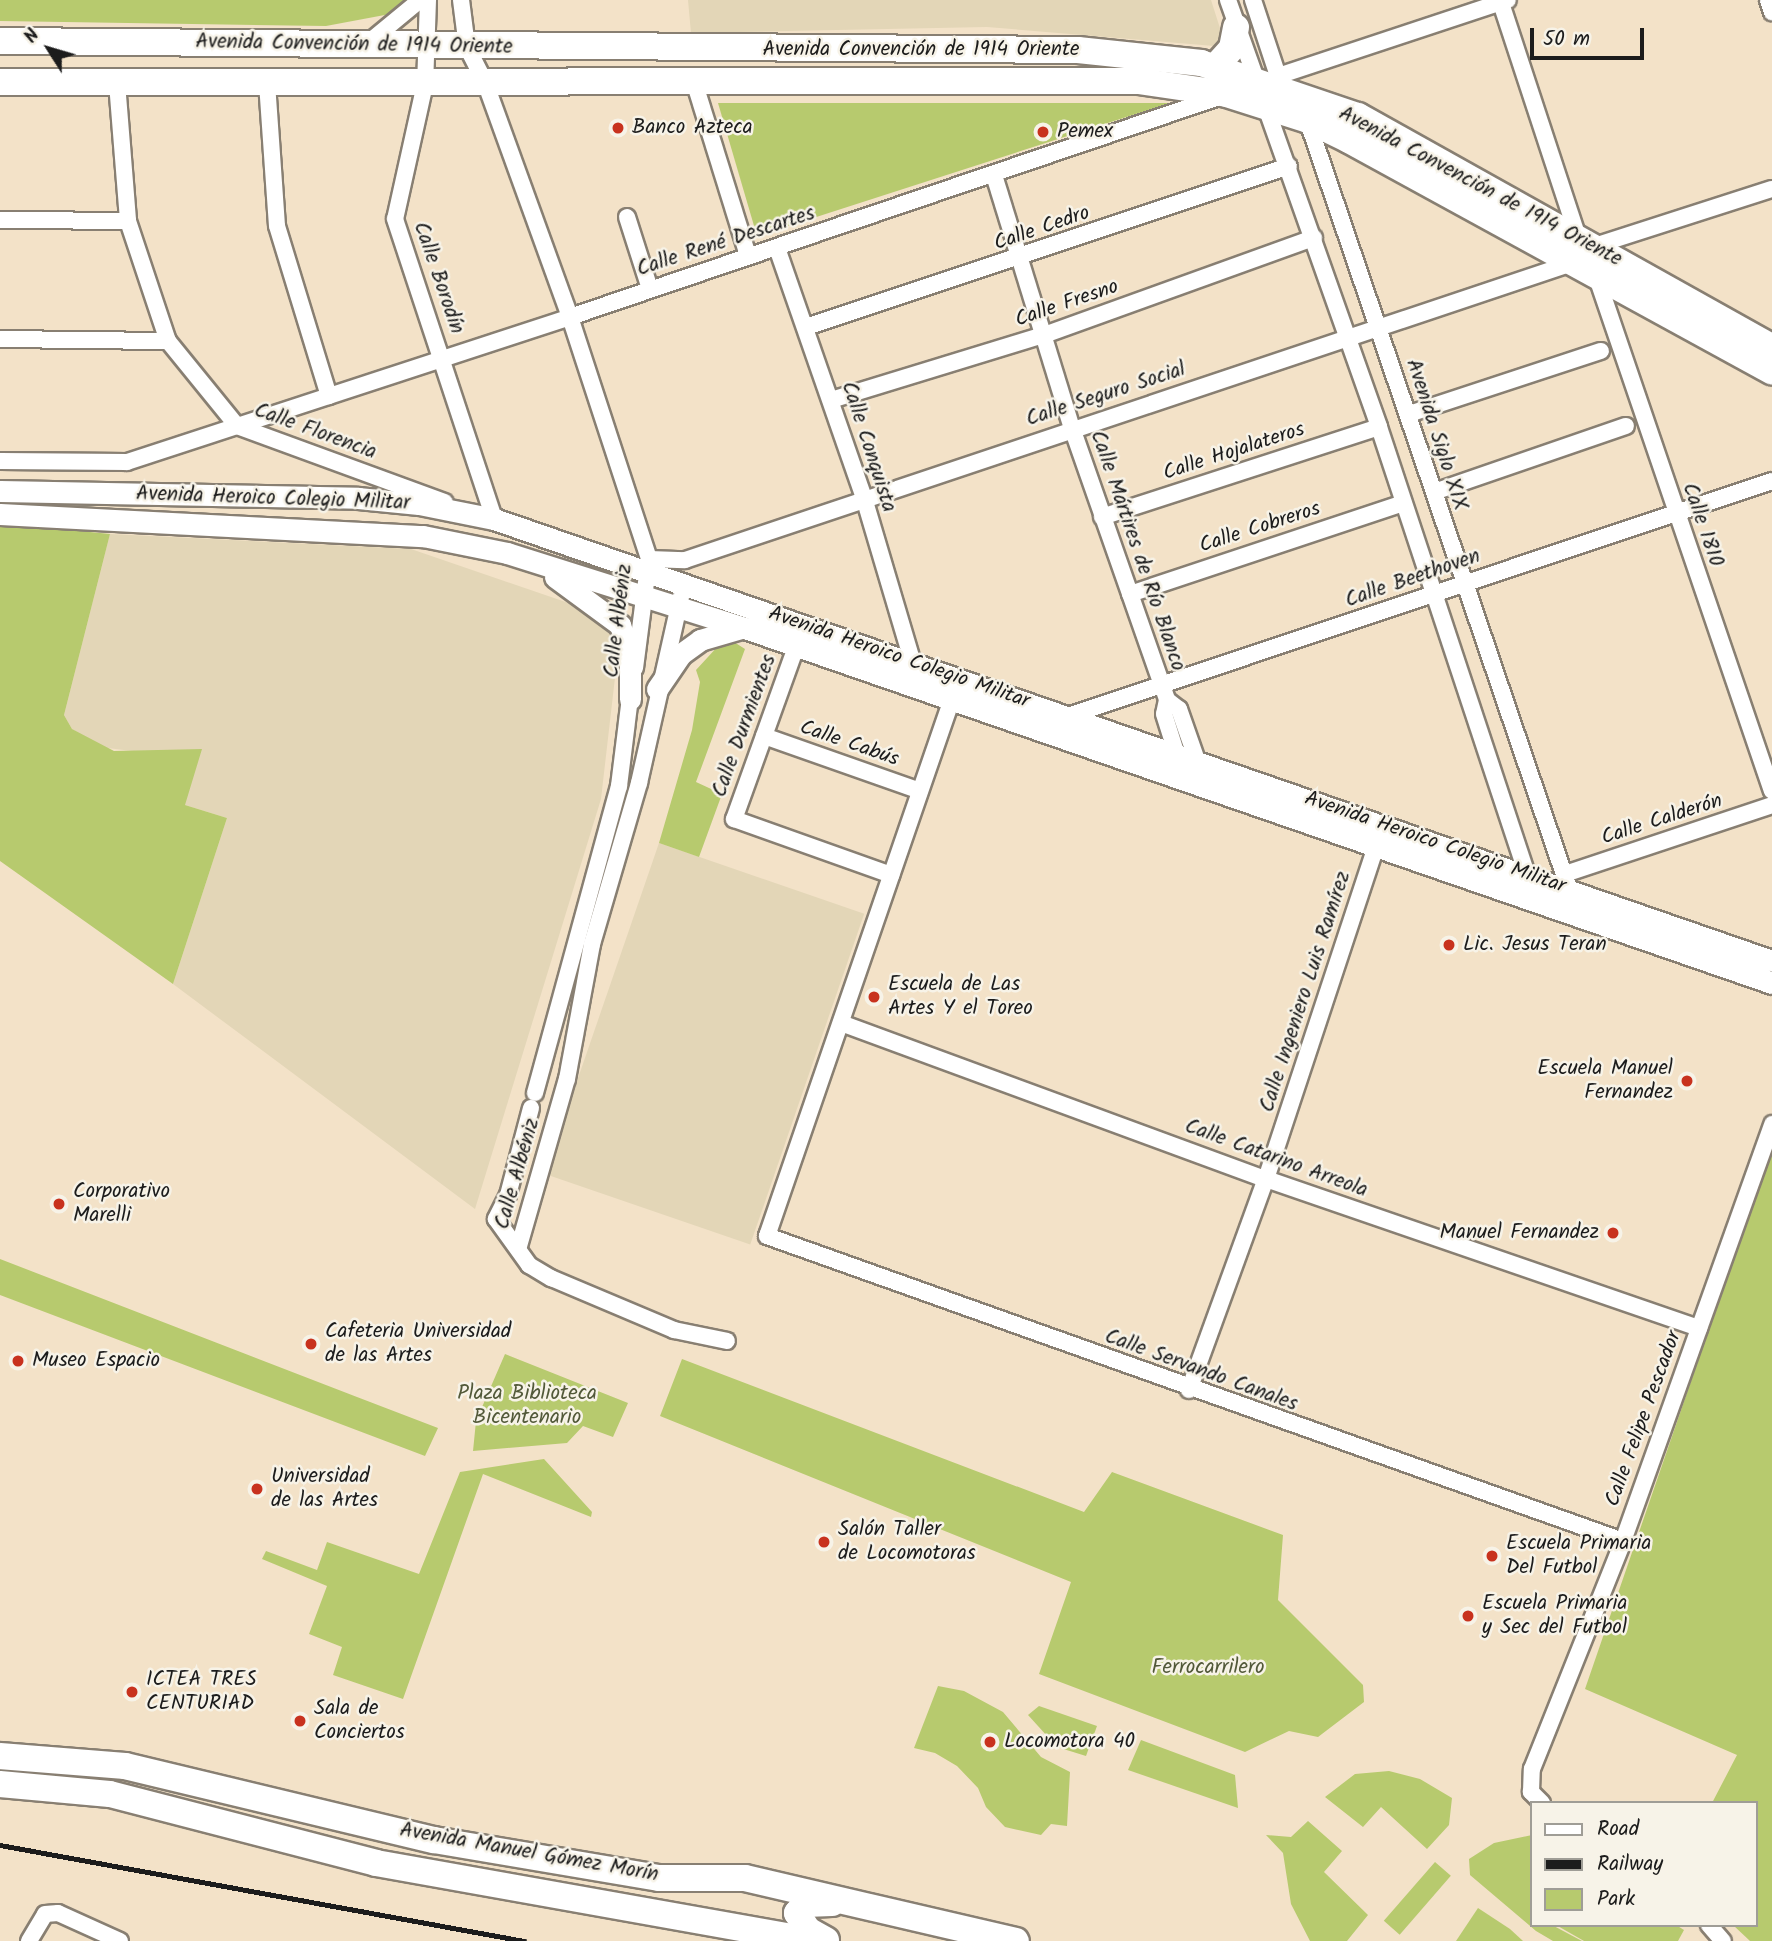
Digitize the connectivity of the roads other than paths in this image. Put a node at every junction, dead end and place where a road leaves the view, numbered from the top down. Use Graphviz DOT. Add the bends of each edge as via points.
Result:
graph roads {
  1 [pos="420,0"];
  2 [pos="428,0"];
  3 [pos="461,0"];
  4 [pos="1228,0"];
  5 [pos="1252,0"];
  6 [pos="1768,0"];
  7 [pos="1503,1"];
  8 [pos="1772,12"];
  9 [pos="1236,27"];
  10 [pos="0,41"];
  11 [pos="366,44"];
  12 [pos="425,45"];
  13 [pos="467,47"];
  14 [pos="1216,66"];
  15 [pos="1252,77"];
  16 [pos="693,78"];
  17 [pos="0,82"];
  18 [pos="485,82"];
  19 [pos="117,83"];
  20 [pos="267,83"];
  21 [pos="425,84"];
  22 [pos="1283,84"];
  23 [pos="1227,94"];
  24 [pos="1264,107"];
  25 [pos="1308,120"];
  26 [pos="1289,166"];
  27 [pos="994,175"];
  28 [pos="1772,189"];
  29 [pos="627,217"];
  30 [pos="0,220"];
  31 [pos="128,221"];
  32 [pos="1314,238"];
  33 [pos="777,248"];
  34 [pos="748,256"];
  35 [pos="1585,256"];
  36 [pos="1020,259"];
  37 [pos="650,289"];
  38 [pos="570,317"];
  39 [pos="806,327"];
  40 [pos="1377,328"];
  41 [pos="1044,335"];
  42 [pos="1346,337"];
  43 [pos="0,339"];
  44 [pos="168,341"];
  45 [pos="1772,347"];
  46 [pos="1601,352"];
  47 [pos="444,358"];
  48 [pos="1772,372"];
  49 [pos="329,396"];
  50 [pos="831,400"];
  51 [pos="1409,414"];
  52 [pos="237,426"];
  53 [pos="1626,426"];
  54 [pos="1379,427"];
  55 [pos="1072,428"];
  56 [pos="0,461"];
  57 [pos="1772,481"];
  58 [pos="0,491"];
  59 [pos="1434,492"];
  60 [pos="864,498"];
  61 [pos="1403,503"];
  62 [pos="0,514"];
  63 [pos="1677,516"];
  64 [pos="1102,517"];
  65 [pos="494,519"];
  66 [pos="523,558"];
  67 [pos="649,567"];
  68 [pos="681,583"];
  69 [pos="1466,583"];
  70 [pos="1130,594"];
  71 [pos="1435,594"];
  72 [pos="646,598"];
  73 [pos="680,607"];
  74 [pos="745,628"];
  75 [pos="796,647"];
  76 [pos="914,663"];
  77 [pos="657,689"];
  78 [pos="1165,694"];
  79 [pos="630,699"];
  80 [pos="952,699"];
  81 [pos="1068,716"];
  82 [pos="764,736"];
  83 [pos="1191,771"];
  84 [pos="920,791"];
  85 [pos="1772,791"];
  86 [pos="1772,806"];
  87 [pos="1377,844"];
  88 [pos="1527,874"];
  89 [pos="891,875"];
  90 [pos="1567,882"];
  91 [pos="1772,961"];
  92 [pos="1772,984"];
  93 [pos="841,1023"];
  94 [pos="541,1072"];
  95 [pos="567,1079"];
  96 [pos="1772,1124"];
  97 [pos="1266,1179"];
  98 [pos="510,1184"];
  99 [pos="535,1189"];
  100 [pos="519,1246"];
  101 [pos="1699,1328"];
  102 [pos="727,1342"];
  103 [pos="1189,1390"];
  104 [pos="1623,1541"];
  105 [pos="0,1756"];
  106 [pos="0,1784"];
  107 [pos="1537,1797"];
  108 [pos="861,1906"];
  109 [pos="1711,1927"];
  110 [pos="29,1941"];
  111 [pos="120,1941"];
  112 [pos="813,1941"];
  113 [pos="828,1941"];
  114 [pos="1016,1941"];
  115 [pos="1723,1941"];
  1 -- 11 [label="street"];
  2 -- 12 [label="street, Calle Borodín"];
  3 -- 13 [label="street, Calle Albéniz"];
  4 -- 9 [label="street"];
  5 -- 22 [label="street, Avenida Siglo XIX"];
  6 -- 8 [label="street"];
  7 -- 22 [label="street"];
  7 -- 35 [label="street, Calle 1810"];
  9 -- 14 [label="main road" via="1232,48"];
  9 -- 15 [label="street"];
  10 -- 11 [label="main road, Avenida Convención de 1914 Oriente"];
  11 -- 12 [label="main road, Avenida Convención de 1914 Oriente"];
  12 -- 13 [label="main road, Avenida Convención de 1914 Oriente"];
  12 -- 21 [label="street, Calle Borodín"];
  13 -- 14 [label="main road, Avenida Convención de 1914 Oriente" via="1078,50"];
  13 -- 18 [label="street, Calle Albéniz"];
  14 -- 15 [label="main road, Avenida Convención de 1914 Oriente"];
  15 -- 22 [label="main road, Avenida Convención de 1914 Oriente"];
  15 -- 24 [label="street"];
  16 -- 18 [label="main road, Avenida Convención de 1914 Oriente"];
  16 -- 23 [label="main road, Avenida Convención de 1914 Oriente" via="1138,81"];
  16 -- 34 [label="street"];
  17 -- 19 [label="main road, Avenida Convención de 1914 Oriente"];
  18 -- 21 [label="main road, Avenida Convención de 1914 Oriente"];
  18 -- 38 [label="street, Calle Albéniz"];
  19 -- 20 [label="main road, Avenida Convención de 1914 Oriente"];
  19 -- 31 [label="street, Calle Florencia"];
  20 -- 21 [label="main road, Avenida Convención de 1914 Oriente"];
  20 -- 49 [label="street" via="277,226"];
  21 -- 47 [label="street, Calle Borodín" via="395,219"];
  22 -- 25 [label="street, Avenida Siglo XIX"];
  22 -- 35 [label="main road, Avenida Convención de 1914 Oriente" via="1358,116"];
  23 -- 24 [label="main road, Avenida Convención de 1914 Oriente"];
  23 -- 27 [label="street, Calle René Descartes"];
  24 -- 25 [label="main road, Avenida Convención de 1914 Oriente"];
  24 -- 26 [label="street"];
  25 -- 35 [label="main road, Avenida Convención de 1914 Oriente"];
  25 -- 40 [label="street, Avenida Siglo XIX"];
  26 -- 32 [label="street"];
  26 -- 36 [label="street, Calle Cedro"];
  27 -- 33 [label="street, Calle René Descartes"];
  27 -- 36 [label="street, Calle Mártires de Río Blanco"];
  28 -- 35 [label="street, Calle Seguro Social"];
  29 -- 37 [label="street"];
  30 -- 31 [label="street"];
  31 -- 44 [label="street, Calle Florencia"];
  32 -- 41 [label="street, Calle Fresno"];
  32 -- 42 [label="street"];
  33 -- 34 [label="street, Calle René Descartes"];
  33 -- 39 [label="street, Calle Conquista"];
  34 -- 37 [label="street, Calle René Descartes"];
  35 -- 40 [label="street, Calle Seguro Social"];
  35 -- 45 [label="main road, Avenida Convención de 1914 Oriente"];
  35 -- 48 [label="main road, Avenida Convención de 1914 Oriente"];
  35 -- 63 [label="street, Calle 1810"];
  36 -- 39 [label="street, Calle Cedro"];
  36 -- 41 [label="street, Calle Mártires de Río Blanco"];
  37 -- 38 [label="street, Calle René Descartes"];
  38 -- 47 [label="street, Calle René Descartes"];
  38 -- 67 [label="street, Calle Albéniz"];
  39 -- 50 [label="street, Calle Conquista"];
  40 -- 42 [label="street, Calle Seguro Social"];
  40 -- 51 [label="street, Avenida Siglo XIX"];
  41 -- 50 [label="street, Calle Fresno"];
  41 -- 55 [label="street, Calle Mártires de Río Blanco"];
  42 -- 54 [label="street"];
  42 -- 55 [label="street, Calle Seguro Social"];
  43 -- 44 [label="street"];
  44 -- 52 [label="street, Calle Florencia"];
  46 -- 51 [label="street"];
  47 -- 49 [label="street, Calle René Descartes"];
  47 -- 65 [label="street, Calle Borodín"];
  49 -- 52 [label="street, Calle René Descartes"];
  50 -- 60 [label="street, Calle Conquista"];
  51 -- 59 [label="street, Avenida Siglo XIX"];
  52 -- 56 [label="street, Avenida Heroico Colegio Militar" via="127,462"];
  52 -- 65 [label="street, Calle Florencia"];
  53 -- 59 [label="street"];
  54 -- 61 [label="street"];
  54 -- 64 [label="street, Calle Hojalateros"];
  55 -- 60 [label="street, Calle Seguro Social"];
  55 -- 64 [label="street, Calle Mártires de Río Blanco"];
  57 -- 63 [label="street, Calle Beethoven"];
  58 -- 65 [label="street, Avenida Heroico Colegio Militar" via="358,498 419,503"];
  59 -- 69 [label="street, Avenida Siglo XIX"];
  60 -- 67 [label="street, Calle Seguro Social" via="685,560"];
  60 -- 76 [label="street, Calle Conquista"];
  61 -- 70 [label="street, Calle Cobreros"];
  61 -- 71 [label="street"];
  62 -- 66 [label="street, Avenida Heroico Colegio Militar" via="423,536"];
  63 -- 69 [label="street, Calle Beethoven"];
  63 -- 85 [label="street, Calle 1810"];
  64 -- 70 [label="street, Calle Mártires de Río Blanco"];
  65 -- 67 [label="street, Avenida Heroico Colegio Militar"];
  66 -- 72 [label="street, Avenida Heroico Colegio Militar"];
  66 -- 79 [label="street" via="583,594 620,625 631,656"];
  67 -- 68 [label="street, Avenida Heroico Colegio Militar"];
  67 -- 72 [label="street, Calle Albéniz"];
  68 -- 73 [label="street, Calle Albéniz"];
  68 -- 76 [label="street, Avenida Heroico Colegio Militar"];
  69 -- 71 [label="street, Calle Beethoven"];
  69 -- 90 [label="street, Avenida Siglo XIX"];
  70 -- 78 [label="street, Calle Mártires de Río Blanco"];
  71 -- 78 [label="street, Calle Beethoven"];
  71 -- 88 [label="street"];
  72 -- 73 [label="street, Avenida Heroico Colegio Militar"];
  72 -- 79 [label="street, Calle Albéniz"];
  73 -- 74 [label="street, Avenida Heroico Colegio Militar"];
  73 -- 77 [label="street, Calle Albéniz"];
  74 -- 75 [label="street, Avenida Heroico Colegio Militar"];
  74 -- 77 [label="street" via="700,640 681,654"];
  75 -- 80 [label="street, Avenida Heroico Colegio Militar"];
  75 -- 82 [label="street, Calle Durmientes"];
  76 -- 81 [label="street, Avenida Heroico Colegio Militar"];
  77 -- 95 [label="street, Calle Albéniz" via="639,783 592,944"];
  78 -- 81 [label="street, Calle Beethoven"];
  78 -- 83 [label="street, Calle Mártires de Río Blanco" via="1179,709"];
  79 -- 94 [label="street, Calle Albéniz" via="619,786"];
  80 -- 83 [label="street, Avenida Heroico Colegio Militar"];
  80 -- 84 [label="street"];
  81 -- 83 [label="street, Avenida Heroico Colegio Militar"];
  82 -- 84 [label="street, Calle Cabús"];
  82 -- 89 [label="street, Calle Durmientes" via="734,819"];
  83 -- 87 [label="street, Avenida Heroico Colegio Militar"];
  83 -- 88 [label="street, Avenida Heroico Colegio Militar"];
  84 -- 89 [label="street"];
  86 -- 90 [label="street, Calle Calderón"];
  87 -- 92 [label="street, Avenida Heroico Colegio Militar"];
  87 -- 97 [label="street, Calle Ingeniero Luis Ramírez"];
  88 -- 90 [label="street, Avenida Heroico Colegio Militar"];
  89 -- 93 [label="street"];
  90 -- 91 [label="street, Avenida Heroico Colegio Militar"];
  93 -- 97 [label="street, Calle Catarino Arreola"];
  93 -- 103 [label="street, Calle Servando Canales" via="767,1236"];
  94 -- 95 [label="street"];
  94 -- 98 [label="street, Calle Albéniz"];
  95 -- 99 [label="street, Calle Albéniz"];
  96 -- 101 [label="street, Calle Felipe Pescador"];
  97 -- 101 [label="street, Calle Catarino Arreola"];
  97 -- 103 [label="street, Calle Ingeniero Luis Ramírez"];
  98 -- 99 [label="street"];
  98 -- 100 [label="street, Calle Albéniz" via="496,1219"];
  99 -- 100 [label="street, Calle Albéniz"];
  100 -- 102 [label="street" via="529,1265 551,1278 674,1330"];
  101 -- 104 [label="street, Calle Felipe Pescador"];
  103 -- 104 [label="street, Calle Servando Canales"];
  104 -- 107 [label="street, Calle Felipe Pescador" via="1532,1769"];
  105 -- 108 [label="main road, Avenida Manuel Gómez Morín" via="124,1766 434,1840 659,1878 746,1878"];
  106 -- 112 [label="main road, Avenida Manuel Gómez Morín" via="110,1794 232,1822 376,1863"];
  108 -- 113 [label="main road" via="824,1902 800,1908 800,1922"];
  108 -- 114 [label="main road, Avenida Manuel Gómez Morín"];
  109 -- 115 [label="street"];
  110 -- 111 [label="street" via="45,1914 58,1913"];
}
